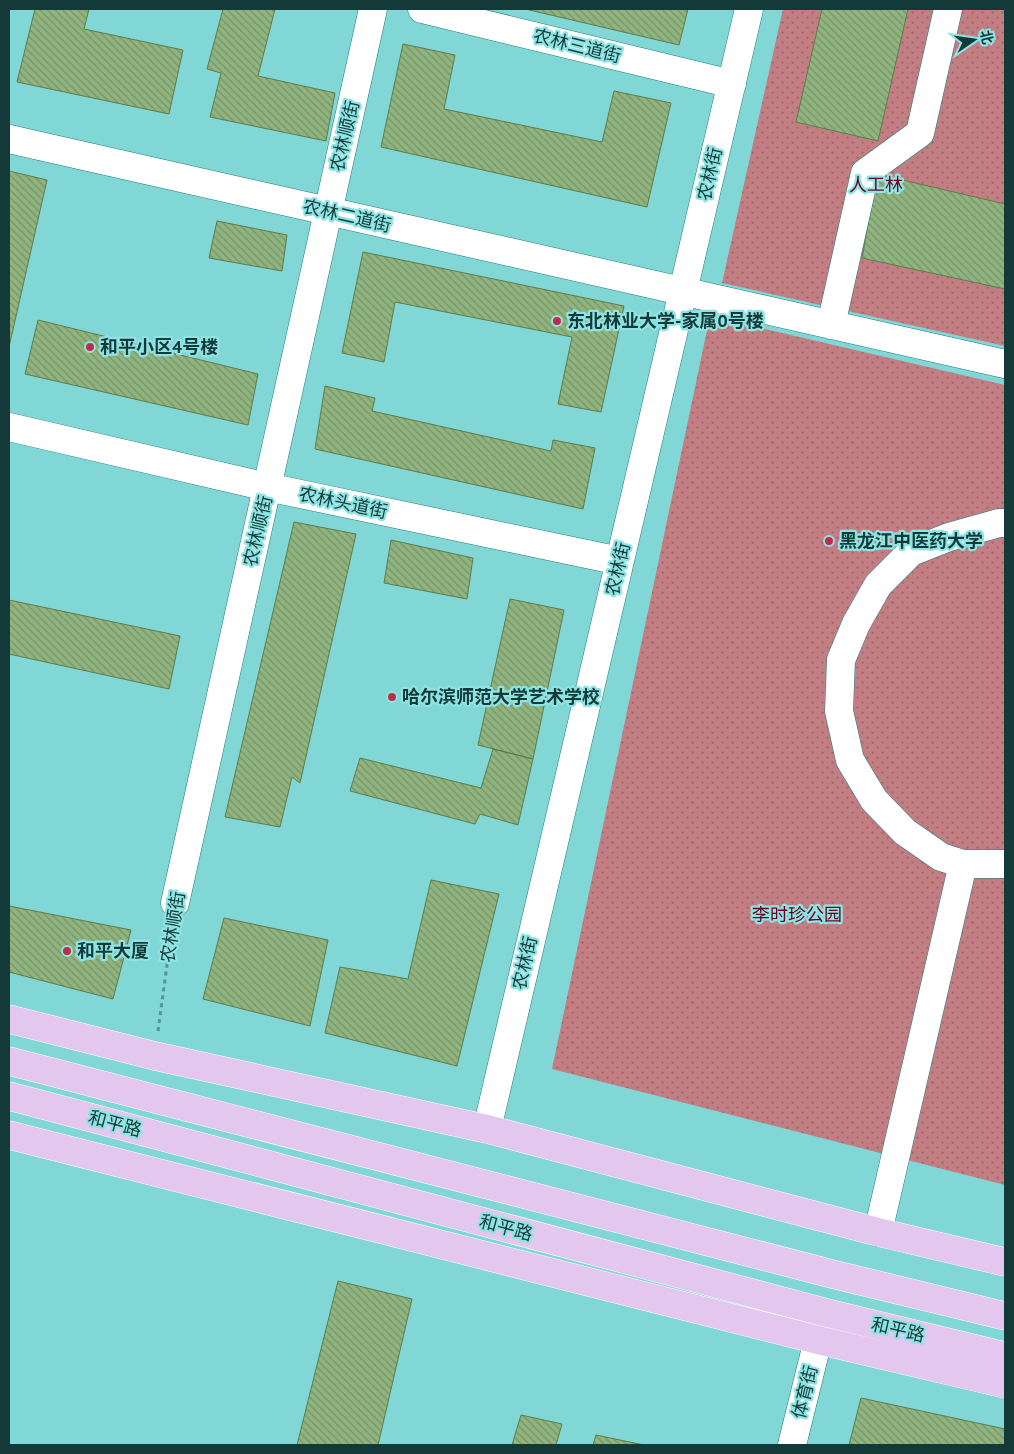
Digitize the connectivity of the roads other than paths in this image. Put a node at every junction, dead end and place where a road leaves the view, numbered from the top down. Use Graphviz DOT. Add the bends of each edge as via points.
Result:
graph roads {
  1 [pos="374,9"];
  2 [pos="422,9"];
  3 [pos="749,9"];
  4 [pos="948,9"];
  5 [pos="732,84"];
  6 [pos="10,139"];
  7 [pos="328,212"];
  8 [pos="683,292"];
  9 [pos="831,325"];
  10 [pos="1005,364"];
  11 [pos="9,427"];
  12 [pos="268,487"];
  13 [pos="1005,523"];
  14 [pos="620,561"];
  15 [pos="964,864"];
  16 [pos="1005,864"];
  17 [pos="175,903"];
  18 [pos="9,1019"];
  19 [pos="9,1061"];
  20 [pos="9,1096"];
  21 [pos="486,1129"];
  22 [pos="9,1135"];
  23 [pos="878,1232"];
  24 [pos="1005,1262"];
  25 [pos="1005,1316"];
  26 [pos="818,1340"];
  27 [pos="1005,1356"];
  28 [pos="1005,1384"];
  29 [pos="792,1445"];
  1 -- 7 [label="street, 农林顺街"];
  2 -- 5 [label="street, 农林三道街"];
  3 -- 5 [label="street, 农林街"];
  4 -- 9 [label="street" via="920,133 865,173"];
  5 -- 8 [label="street, 农林街"];
  6 -- 7 [label="street, 农林二道街"];
  7 -- 8 [label="street, 农林二道街"];
  7 -- 12 [label="street, 农林顺街"];
  8 -- 9 [label="street, 农林二道街"];
  8 -- 14 [label="street, 农林街"];
  9 -- 10 [label="street, 农林二道街"];
  11 -- 12 [label="street, 农林头道街"];
  12 -- 14 [label="street, 农林头道街"];
  12 -- 17 [label="street, 农林顺街"];
  13 -- 15 [label="street" via="911,552 878,585 841,660 839,711 850,760 874,800 905,832 941,857"];
  14 -- 21 [label="street, 农林街"];
  15 -- 16 [label="street"];
  15 -- 23 [label="street"];
  18 -- 21 [label="main road" via="155,1056"];
  19 -- 25 [label="main road, 和平路"];
  20 -- 27 [label="main road, 和平路" via="827,1313"];
  21 -- 23 [label="main road"];
  22 -- 26 [label="main road"];
  23 -- 24 [label="main road"];
  26 -- 28 [label="main road"];
  26 -- 29 [label="street, 体育街"];
}
